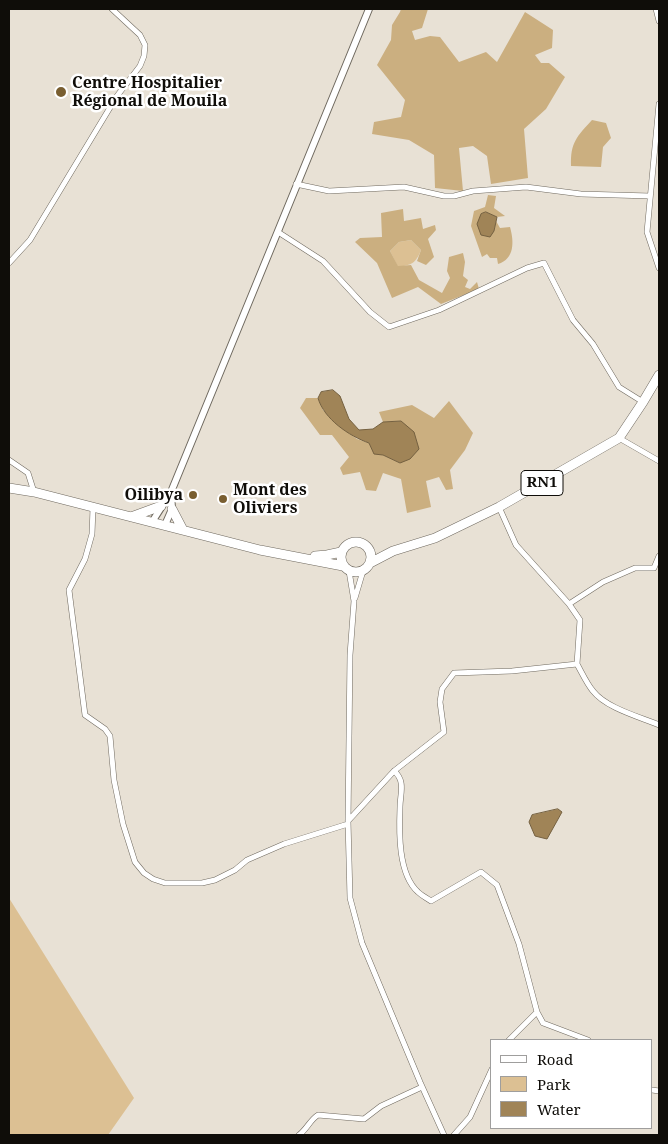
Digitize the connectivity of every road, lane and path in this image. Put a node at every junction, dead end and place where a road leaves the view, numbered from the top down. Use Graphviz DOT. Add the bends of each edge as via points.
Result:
graph roads {
  1 [pos="112,9"];
  2 [pos="369,9"];
  3 [pos="656,9"];
  4 [pos="659,15"];
  5 [pos="659,21"];
  6 [pos="659,104"];
  7 [pos="658,131"];
  8 [pos="296,184"];
  9 [pos="650,196"];
  10 [pos="278,232"];
  11 [pos="9,263"];
  12 [pos="659,268"];
  13 [pos="659,375"];
  14 [pos="643,402"];
  15 [pos="619,438"];
  16 [pos="9,460"];
  17 [pos="659,461"];
  18 [pos="9,488"];
  19 [pos="34,492"];
  20 [pos="171,492"];
  21 [pos="161,506"];
  22 [pos="499,507"];
  23 [pos="93,508"];
  24 [pos="172,509"];
  25 [pos="130,517"];
  26 [pos="152,522"];
  27 [pos="165,526"];
  28 [pos="183,530"];
  29 [pos="369,550"];
  30 [pos="393,551"];
  31 [pos="341,552"];
  32 [pos="659,556"];
  33 [pos="302,557"];
  34 [pos="370,562"];
  35 [pos="346,568"];
  36 [pos="363,571"];
  37 [pos="354,600"];
  38 [pos="569,604"];
  39 [pos="577,664"];
  40 [pos="659,726"];
  41 [pos="394,771"];
  42 [pos="348,822"];
  43 [pos="536,1012"];
  44 [pos="510,1039"];
  45 [pos="585,1039"];
  46 [pos="490,1073"];
  47 [pos="422,1086"];
  48 [pos="299,1135"];
  49 [pos="444,1135"];
  50 [pos="454,1135"];
  1 -- 11 [label="street" via="140,35 145,45 140,66 117,96 30,240"];
  2 -- 8 [label="street"];
  3 -- 4 [label="street"];
  4 -- 5 [label="street"];
  6 -- 7 [label="street"];
  7 -- 9 [label="street"];
  8 -- 9 [label="street" via="330,191 404,187 444,196 526,187 582,194"];
  8 -- 10 [label="street"];
  9 -- 12 [label="street" via="647,232"];
  10 -- 14 [label="street" via="323,261 370,312 389,327 439,310 526,268 544,263 574,320 593,344 619,388"];
  10 -- 20 [label="street"];
  13 -- 14 [label="highway, RN1"];
  14 -- 15 [label="highway, RN1"];
  15 -- 17 [label="street"];
  15 -- 22 [label="highway, RN1"];
  16 -- 19 [label="street" via="28,473"];
  18 -- 19 [label="highway"];
  19 -- 23 [label="highway"];
  20 -- 21 [label="street"];
  20 -- 24 [label="street"];
  21 -- 25 [label="highway"];
  21 -- 26 [label="street"];
  22 -- 30 [label="highway, RN1" via="435,538"];
  22 -- 38 [label="street" via="516,545"];
  23 -- 25 [label="highway"];
  23 -- 42 [label="street" via="92,534 86,559 69,590 85,715 110,736 114,780 135,862 144,873 166,883 202,883 215,880 247,860 284,844"];
  24 -- 27 [label="street"];
  24 -- 28 [label="highway"];
  25 -- 26 [label="highway"];
  26 -- 27 [label="highway"];
  27 -- 28 [label="highway"];
  28 -- 33 [label="highway" via="266,552"];
  29 -- 30 [label="highway, RN1"];
  29 -- 31 [label="highway" via="365,545 351,542"];
  29 -- 34 [label="highway"];
  30 -- 34 [label="highway, RN1"];
  31 -- 33 [label="highway"];
  31 -- 35 [label="highway" via="341,561"];
  32 -- 38 [label="street" via="654,568 635,568 603,582"];
  33 -- 35 [label="highway"];
  34 -- 36 [label="highway"];
  35 -- 36 [label="highway" via="354,573"];
  35 -- 37 [label="street"];
  36 -- 37 [label="street"];
  37 -- 42 [label="street" via="350,654"];
  38 -- 39 [label="street" via="580,620"];
  39 -- 40 [label="street" via="598,697"];
  39 -- 41 [label="street" via="454,673 442,689 440,702 444,732"];
  41 -- 42 [label="street"];
  41 -- 43 [label="street" via="403,788 400,805 402,858 407,876 417,892 431,901 481,872 498,885 519,944"];
  42 -- 47 [label="street" via="350,898 362,943"];
  43 -- 44 [label="street"];
  43 -- 45 [label="street" via="544,1023"];
  46 -- 50 [label="street" via="470,1117"];
  47 -- 48 [label="street" via="381,1106 364,1119 318,1115"];
  47 -- 49 [label="street"];
}
